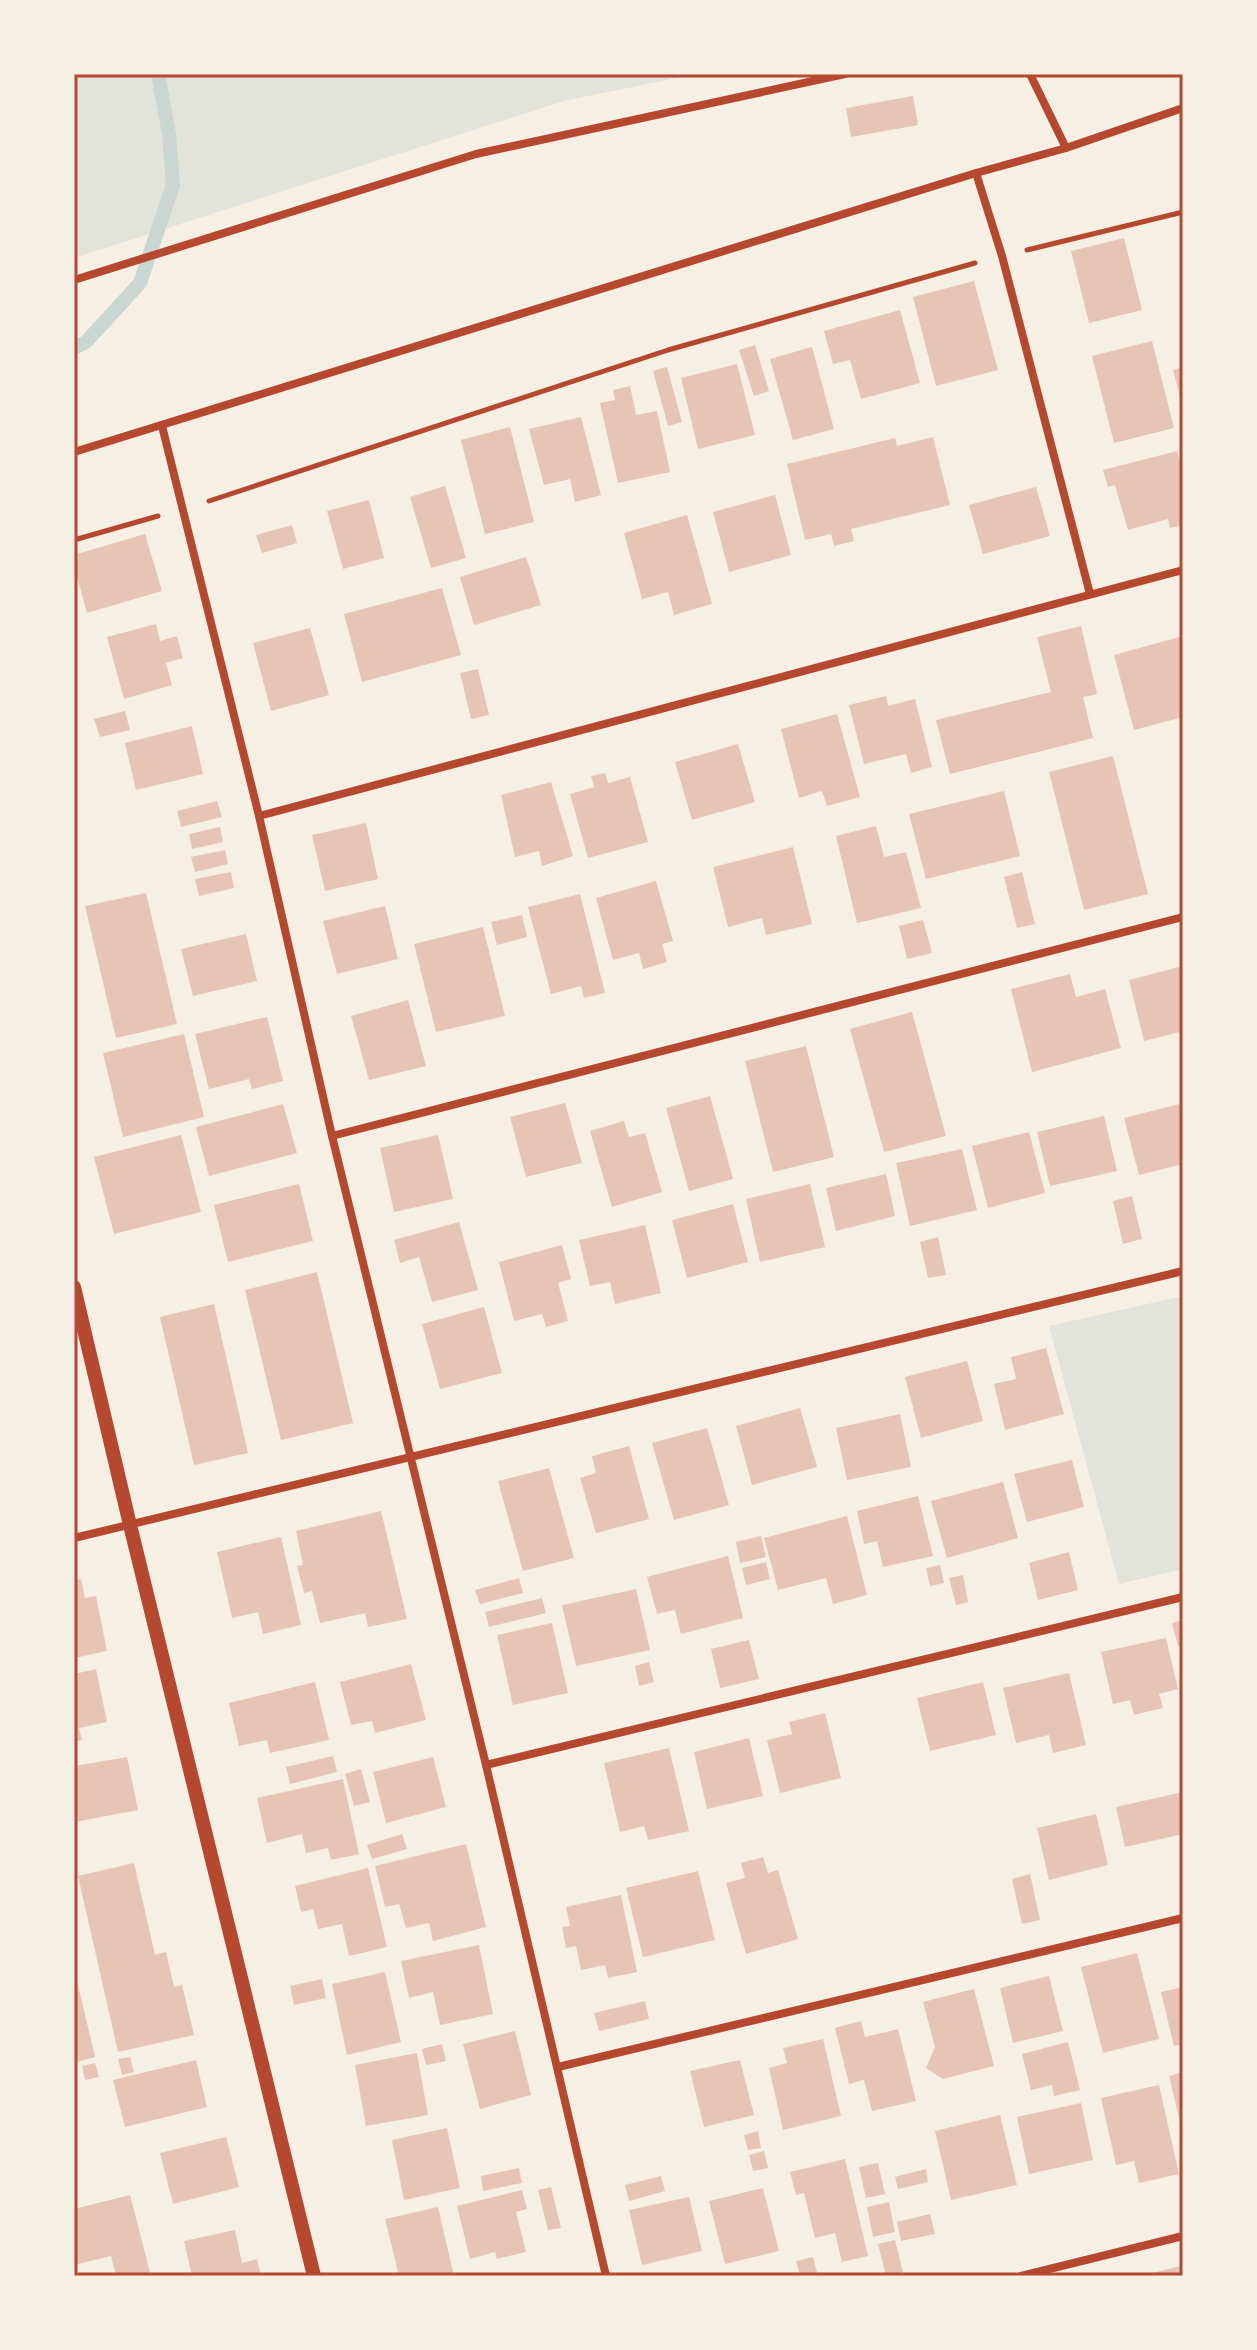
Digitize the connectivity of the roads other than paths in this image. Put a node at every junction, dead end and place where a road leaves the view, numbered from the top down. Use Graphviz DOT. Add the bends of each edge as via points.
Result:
graph roads {
  1 [pos="845,74"];
  2 [pos="1030,74"];
  3 [pos="1183,108"];
  4 [pos="1066,148"];
  5 [pos="976,173"];
  6 [pos="74,280"];
  7 [pos="162,426"];
  8 [pos="74,452"];
  9 [pos="1183,570"];
  10 [pos="1090,594"];
  11 [pos="259,816"];
  12 [pos="1183,917"];
  13 [pos="332,1136"];
  14 [pos="1183,1271"];
  15 [pos="74,1287"];
  16 [pos="412,1457"];
  17 [pos="130,1525"];
  18 [pos="74,1538"];
  19 [pos="1183,1597"];
  20 [pos="486,1765"];
  21 [pos="1183,1918"];
  22 [pos="558,2067"];
  23 [pos="1183,2236"];
  24 [pos="314,2276"];
  25 [pos="606,2276"];
  26 [pos="1021,2276"];
  1 -- 6 [label="street" via="476,154"];
  2 -- 4 [label="street"];
  3 -- 4 [label="street"];
  4 -- 5 [label="street"];
  5 -- 7 [label="street"];
  5 -- 10 [label="street"];
  7 -- 8 [label="street"];
  7 -- 11 [label="street"];
  9 -- 10 [label="street"];
  10 -- 11 [label="street"];
  11 -- 13 [label="street"];
  12 -- 13 [label="street"];
  13 -- 16 [label="street"];
  14 -- 16 [label="street"];
  15 -- 17 [label="street"];
  16 -- 17 [label="street"];
  16 -- 20 [label="street"];
  17 -- 18 [label="street"];
  17 -- 24 [label="street"];
  19 -- 20 [label="street"];
  20 -- 22 [label="street"];
  21 -- 22 [label="street"];
  22 -- 25 [label="street"];
  23 -- 26 [label="street"];
}
